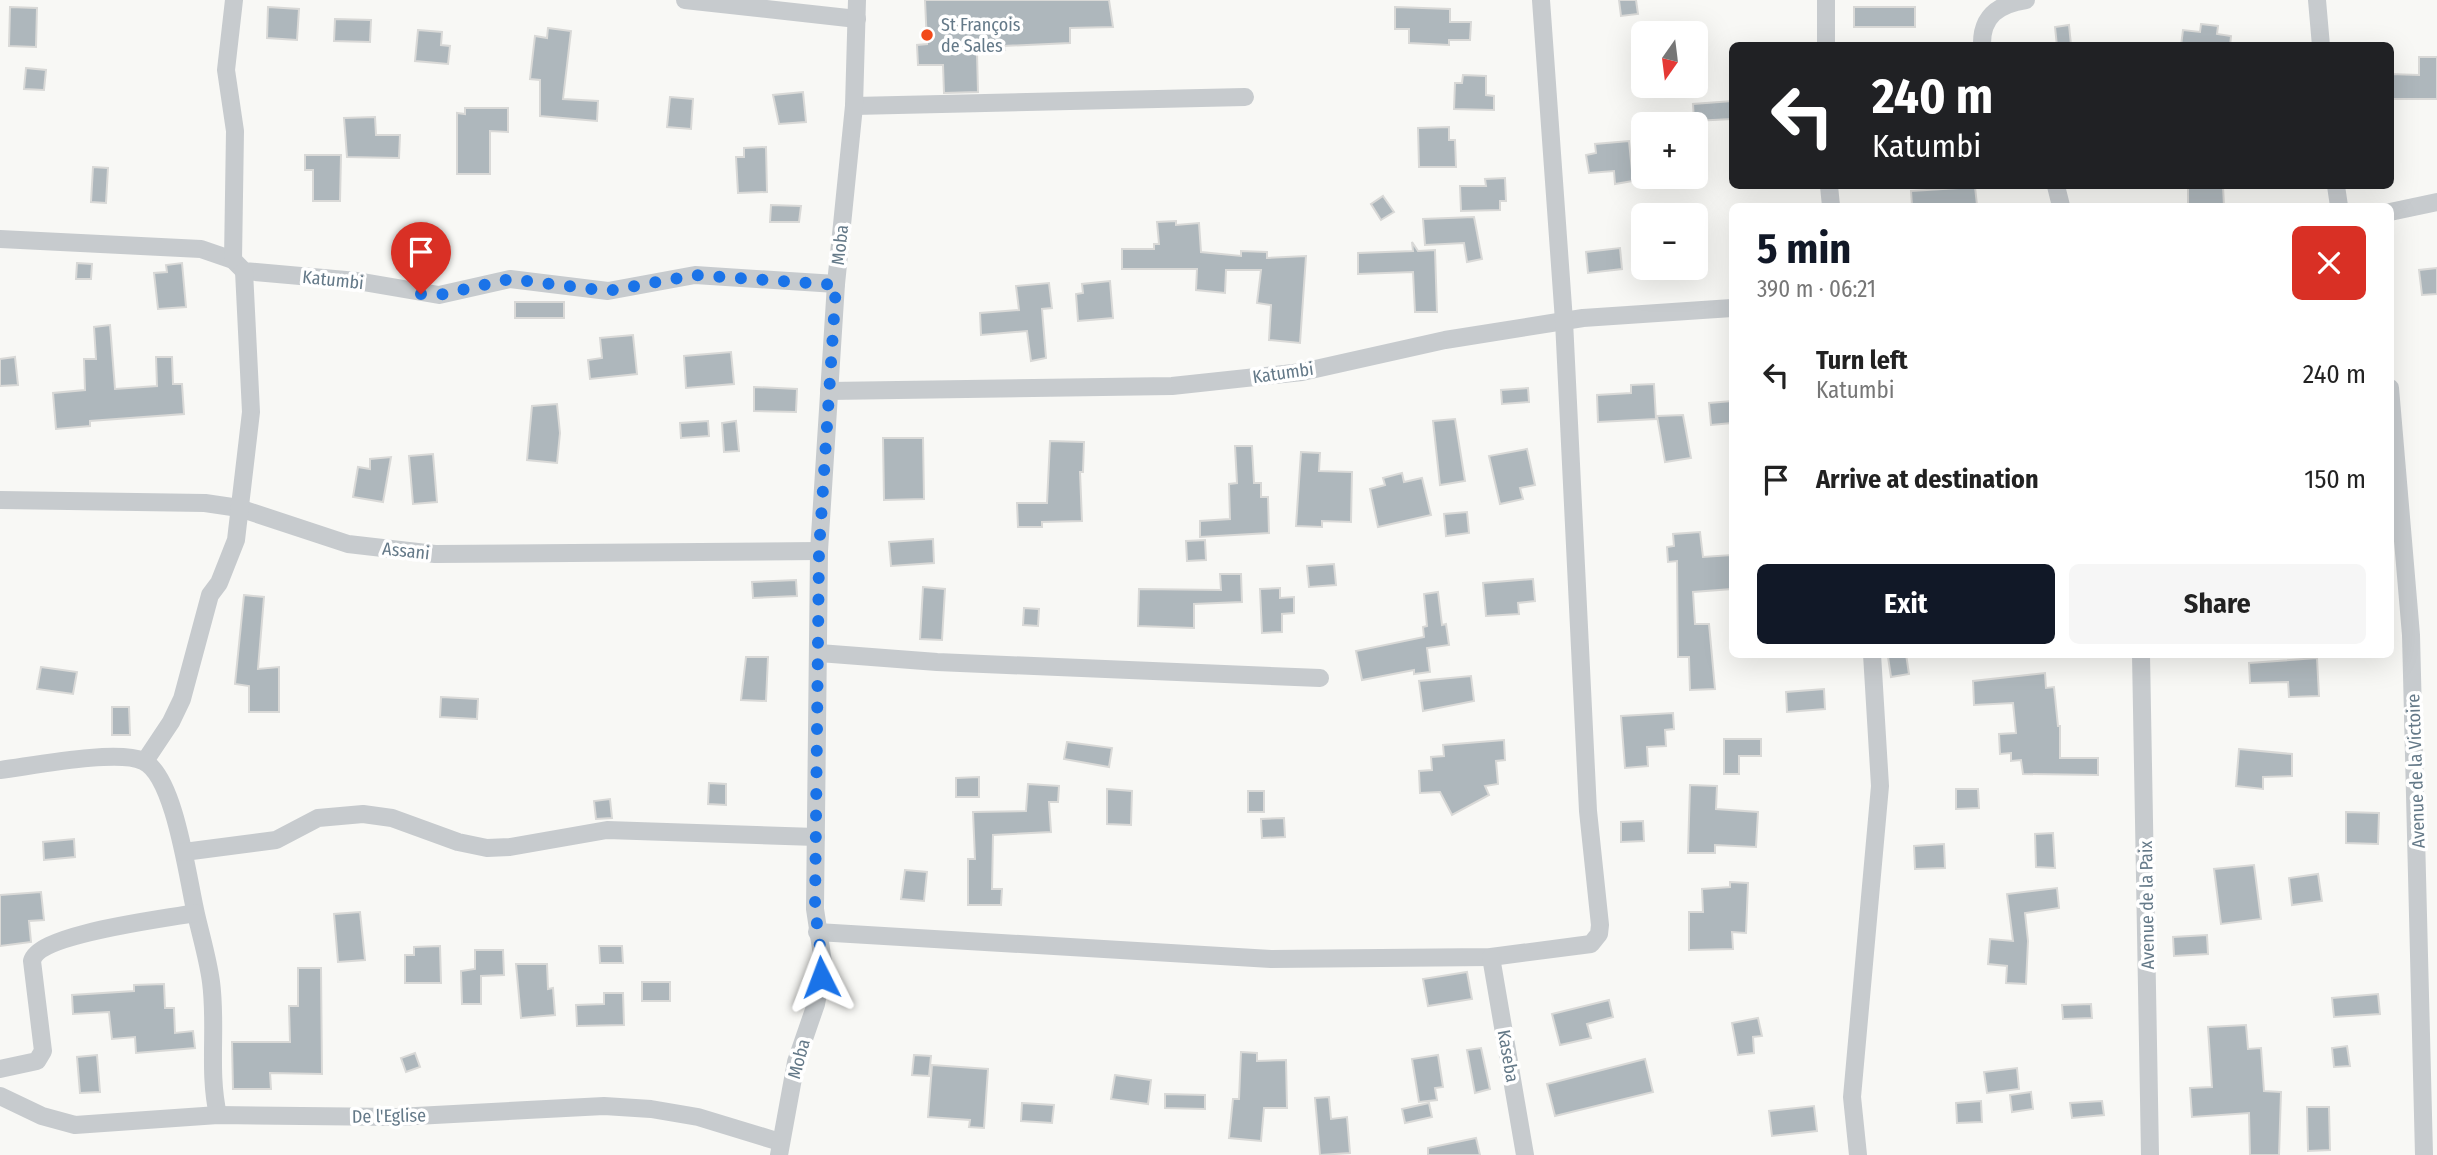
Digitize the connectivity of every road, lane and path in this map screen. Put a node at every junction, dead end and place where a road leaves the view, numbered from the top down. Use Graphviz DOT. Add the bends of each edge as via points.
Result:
graph roads {
  1 [pos="234,0"];
  2 [pos="685,0"];
  3 [pos="857,0"];
  4 [pos="1541,0"];
  5 [pos="1826,0"];
  6 [pos="2026,0"];
  7 [pos="2316,0"];
  8 [pos="857,19"];
  9 [pos="1826,42"];
  10 [pos="1982,42"];
  11 [pos="2321,42"];
  12 [pos="1245,97"];
  13 [pos="853,106"];
  14 [pos="2437,202"];
  15 [pos="2394,211"];
  16 [pos="0,239"];
  17 [pos="238,266"];
  18 [pos="836,285"];
  19 [pos="1729,308"];
  20 [pos="1564,321"];
  21 [pos="829,391"];
  22 [pos="2394,435"];
  23 [pos="0,500"];
  24 [pos="239,508"];
  25 [pos="819,551"];
  26 [pos="819,653"];
  27 [pos="1872,658"];
  28 [pos="2141,658"];
  29 [pos="1320,678"];
  30 [pos="145,761"];
  31 [pos="0,770"];
  32 [pos="816,837"];
  33 [pos="184,852"];
  34 [pos="195,913"];
  35 [pos="817,932"];
  36 [pos="1491,957"];
  37 [pos="0,1069"];
  38 [pos="0,1096"];
  39 [pos="2430,1107"];
  40 [pos="218,1115"];
  41 [pos="780,1149"];
  42 [pos="1525,1155"];
  43 [pos="1858,1155"];
  44 [pos="2150,1155"];
  45 [pos="2424,1155"];
  1 -- 17 [label="street" via="226,70 235,131"];
  2 -- 8 [label="street"];
  3 -- 8 [label="street, Moba"];
  4 -- 20 [label="street"];
  5 -- 9 [label="street"];
  6 -- 10 [label="street" via="2010,2 1987,19"];
  7 -- 11 [label="street"];
  8 -- 13 [label="street, Moba"];
  12 -- 13 [label="street"];
  13 -- 18 [label="street, Moba"];
  14 -- 15 [label="street"];
  16 -- 17 [label="street, Katumbi" via="183,248 216,252"];
  17 -- 18 [label="street, Katumbi" via="439,295 510,279 608,291 695,275"];
  17 -- 24 [label="street" via="251,412"];
  18 -- 21 [label="street, Moba"];
  19 -- 20 [label="street, Katumbi"];
  20 -- 21 [label="street, Katumbi" via="1445,340 1302,372 1172,386"];
  20 -- 36 [label="street" via="1588,811 1599,934 1591,944"];
  21 -- 25 [label="street, Moba"];
  22 -- 39 [label="street, Avenue de la Victoire" via="2411,635"];
  23 -- 24 [label="street, Assani" via="205,503"];
  24 -- 25 [label="street, Assani" via="348,544 435,554"];
  24 -- 30 [label="street" via="236,540 219,583 209,595 181,699"];
  25 -- 26 [label="street, Moba"];
  26 -- 29 [label="street"];
  26 -- 32 [label="street, Moba"];
  27 -- 43 [label="street" via="1880,786 1852,1097"];
  28 -- 44 [label="street, Avenue de la Paix"];
  30 -- 31 [label="street" via="108,757"];
  30 -- 33 [label="street" via="160,778"];
  32 -- 33 [label="street" via="607,830 510,848 486,848 393,818 363,814 318,818 276,840"];
  32 -- 35 [label="street, Moba"];
  33 -- 34 [label="street"];
  34 -- 37 [label="street" via="72,936 39,949 32,961 43,1051 37,1061"];
  34 -- 40 [label="street" via="211,981 213,1092"];
  35 -- 36 [label="street" via="1271,959"];
  35 -- 41 [label="street, Moba" via="821,977 796,1062"];
  36 -- 42 [label="street, Kaseba"];
  38 -- 40 [label="street, De l'Eglise" via="42,1116 75,1125"];
  39 -- 45 [label="street, Avenue de la Victoire"];
  40 -- 41 [label="street, De l'Eglise" via="397,1117 604,1106 651,1108 698,1117"];
}
